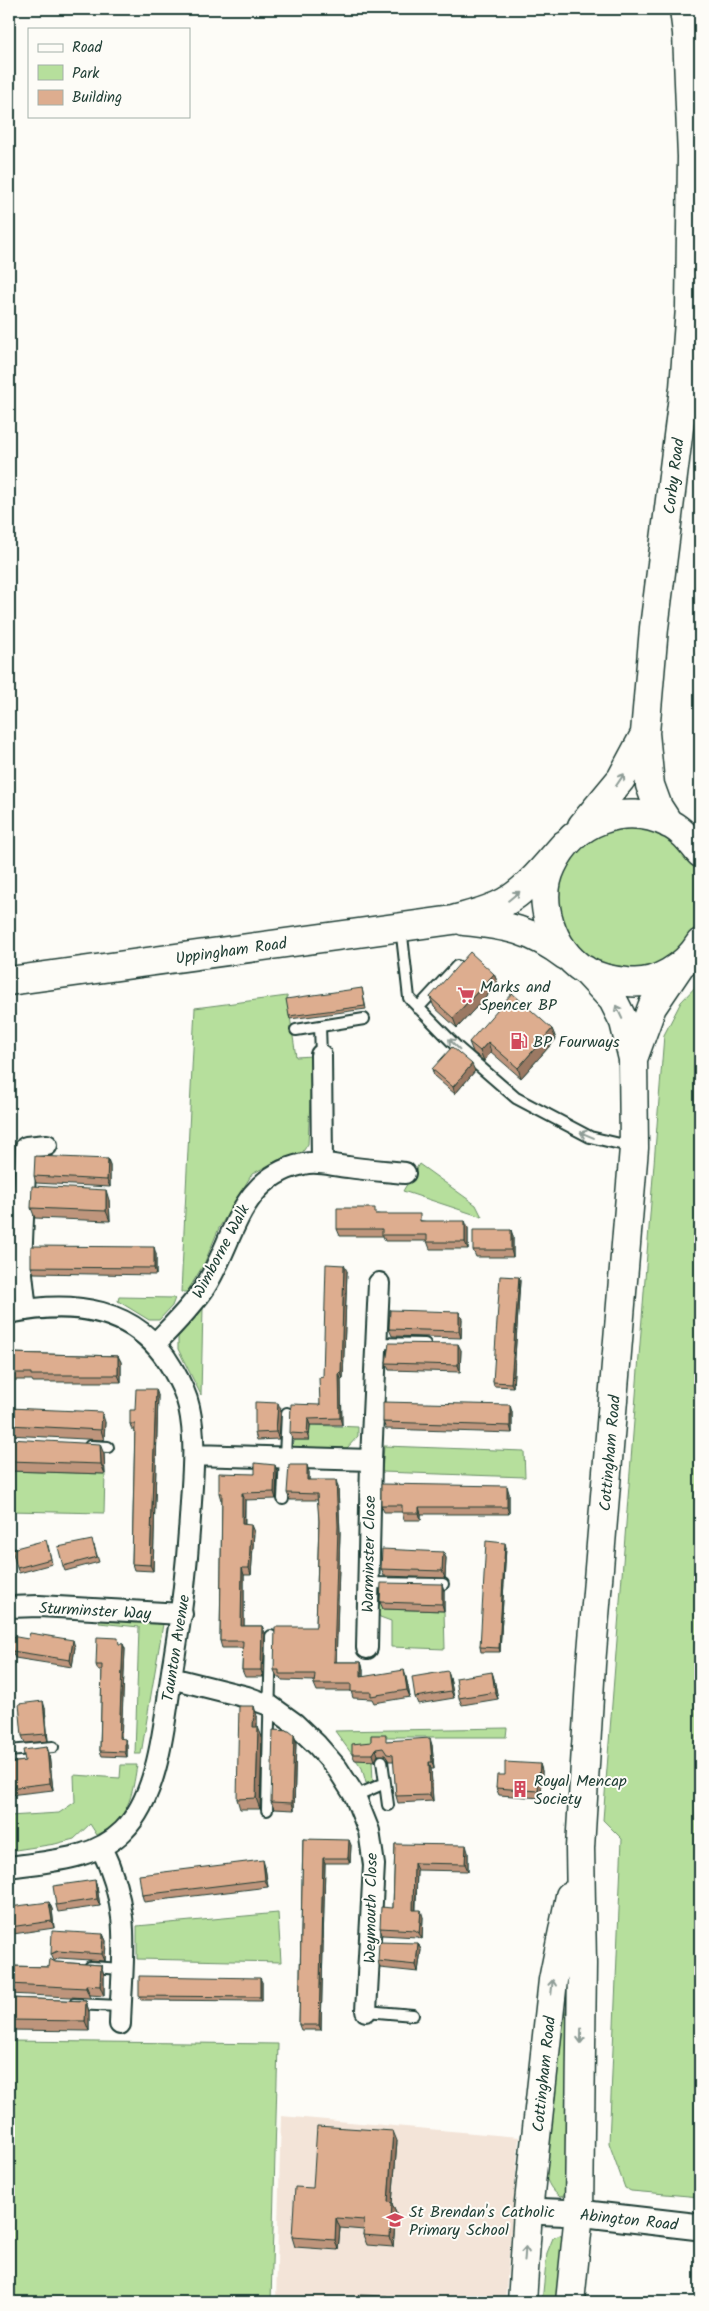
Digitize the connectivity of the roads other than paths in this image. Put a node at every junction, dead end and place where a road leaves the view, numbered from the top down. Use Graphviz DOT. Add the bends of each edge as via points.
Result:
graph roads {
  1 [pos="684,9"];
  2 [pos="645,733"];
  3 [pos="571,838"];
  4 [pos="688,839"];
  5 [pos="453,920"];
  6 [pos="401,926"];
  7 [pos="693,952"];
  8 [pos="457,966"];
  9 [pos="580,967"];
  10 [pos="9,981"];
  11 [pos="418,1008"];
  12 [pos="364,1019"];
  13 [pos="320,1026"];
  14 [pos="296,1030"];
  15 [pos="320,1055"];
  16 [pos="633,1059"];
  17 [pos="48,1145"];
  18 [pos="634,1148"];
  19 [pos="322,1163"];
  20 [pos="405,1173"];
  21 [pos="379,1283"];
  22 [pos="17,1311"];
  23 [pos="376,1343"];
  24 [pos="155,1344"];
  25 [pos="431,1344"];
  26 [pos="287,1412"];
  27 [pos="78,1445"];
  28 [pos="108,1447"];
  29 [pos="194,1455"];
  30 [pos="284,1458"];
  31 [pos="371,1460"];
  32 [pos="282,1499"];
  33 [pos="368,1583"];
  34 [pos="443,1584"];
  35 [pos="9,1607"];
  36 [pos="182,1614"];
  37 [pos="271,1636"];
  38 [pos="367,1648"];
  39 [pos="171,1678"];
  40 [pos="269,1706"];
  41 [pos="52,1748"];
  42 [pos="9,1751"];
  43 [pos="382,1761"];
  44 [pos="385,1783"];
  45 [pos="354,1796"];
  46 [pos="388,1805"];
  47 [pos="267,1810"];
  48 [pos="101,1847"];
  49 [pos="580,1848"];
  50 [pos="9,1867"];
  51 [pos="78,1966"];
  52 [pos="124,1969"];
  53 [pos="65,2003"];
  54 [pos="366,2012"];
  55 [pos="120,2015"];
  56 [pos="413,2015"];
  57 [pos="528,2211"];
  58 [pos="579,2213"];
  59 [pos="700,2227"];
  60 [pos="522,2302"];
  61 [pos="570,2302"];
  1 -- 2 [label="highway, Corby Road" via="688,33 692,157 690,308"];
  3 -- 2 [label="highway, Corby Road, one-way" via="621,779"];
  2 -- 4 [label="highway, Corby Road" via="650,785 658,807"];
  3 -- 4 [label="highway" via="599,820 622,814 647,816"];
  5 -- 3 [label="highway, Uppingham Road, one-way" via="507,901 531,881"];
  3 -- 9 [label="highway" via="551,867 545,893 554,935"];
  5 -- 6 [label="highway, Uppingham Road"];
  5 -- 9 [label="highway, Uppingham Road" via="517,928 544,940"];
  6 -- 10 [label="highway, Uppingham Road"];
  6 -- 11 [label="lane" via="409,998"];
  7 -- 9 [label="highway" via="657,978 632,983 608,980"];
  7 -- 16 [label="highway, Cottingham Road" via="652,1007"];
  8 -- 11 [label="lane"];
  16 -- 9 [label="highway, Cottingham Road, one-way" via="619,1010 605,990"];
  18 -- 11 [label="lane, one-way" via="590,1137 516,1098"];
  12 -- 13 [label="lane"];
  13 -- 14 [label="lane"];
  13 -- 15 [label="lane"];
  15 -- 19 [label="street"];
  16 -- 18 [label="highway, Cottingham Road"];
  17 -- 22 [label="street" via="26,1147 28,1189"];
  18 -- 49 [label="highway, Cottingham Road" via="592,1654"];
  19 -- 20 [label="street, Wimborne Walk"];
  19 -- 24 [label="street, Wimborne Walk" via="302,1164 279,1174 263,1182 251,1194 205,1287"];
  21 -- 23 [label="street, Warminster Close"];
  22 -- 24 [label="street, Taunton Avenue" via="70,1307 98,1311 121,1320"];
  23 -- 25 [label="lane"];
  23 -- 31 [label="street, Warminster Close"];
  24 -- 29 [label="street, Taunton Avenue" via="168,1360 189,1406"];
  26 -- 30 [label="lane"];
  27 -- 28 [label="lane"];
  29 -- 30 [label="street"];
  29 -- 36 [label="street, Taunton Avenue"];
  30 -- 31 [label="street"];
  30 -- 32 [label="lane"];
  31 -- 33 [label="street, Warminster Close"];
  33 -- 34 [label="lane"];
  33 -- 38 [label="street, Warminster Close"];
  35 -- 36 [label="street, Sturminster Way"];
  36 -- 39 [label="street, Taunton Avenue"];
  37 -- 40 [label="lane"];
  39 -- 40 [label="street, Weymouth Close" via="247,1697"];
  39 -- 48 [label="street, Taunton Avenue" via="157,1760 145,1798 123,1831"];
  40 -- 45 [label="street, Weymouth Close" via="294,1723 317,1745 337,1768"];
  40 -- 47 [label="lane"];
  41 -- 42 [label="lane"];
  43 -- 44 [label="lane"];
  44 -- 45 [label="lane"];
  44 -- 46 [label="lane"];
  45 -- 54 [label="street, Weymouth Close" via="369,1831 374,1866 374,1942"];
  48 -- 50 [label="street, Taunton Avenue" via="87,1853"];
  48 -- 52 [label="street" via="121,1903"];
  57 -- 49 [label="highway, Cottingham Road, one-way" via="552,1980"];
  49 -- 58 [label="highway, Cottingham Road, one-way"];
  51 -- 52 [label="lane"];
  52 -- 55 [label="street"];
  53 -- 55 [label="lane"];
  54 -- 56 [label="lane"];
  57 -- 58 [label="street, Abington Road"];
  60 -- 57 [label="highway, Cottingham Road, one-way"];
  58 -- 59 [label="street, Abington Road"];
  58 -- 61 [label="highway, Cottingham Road"];
}
